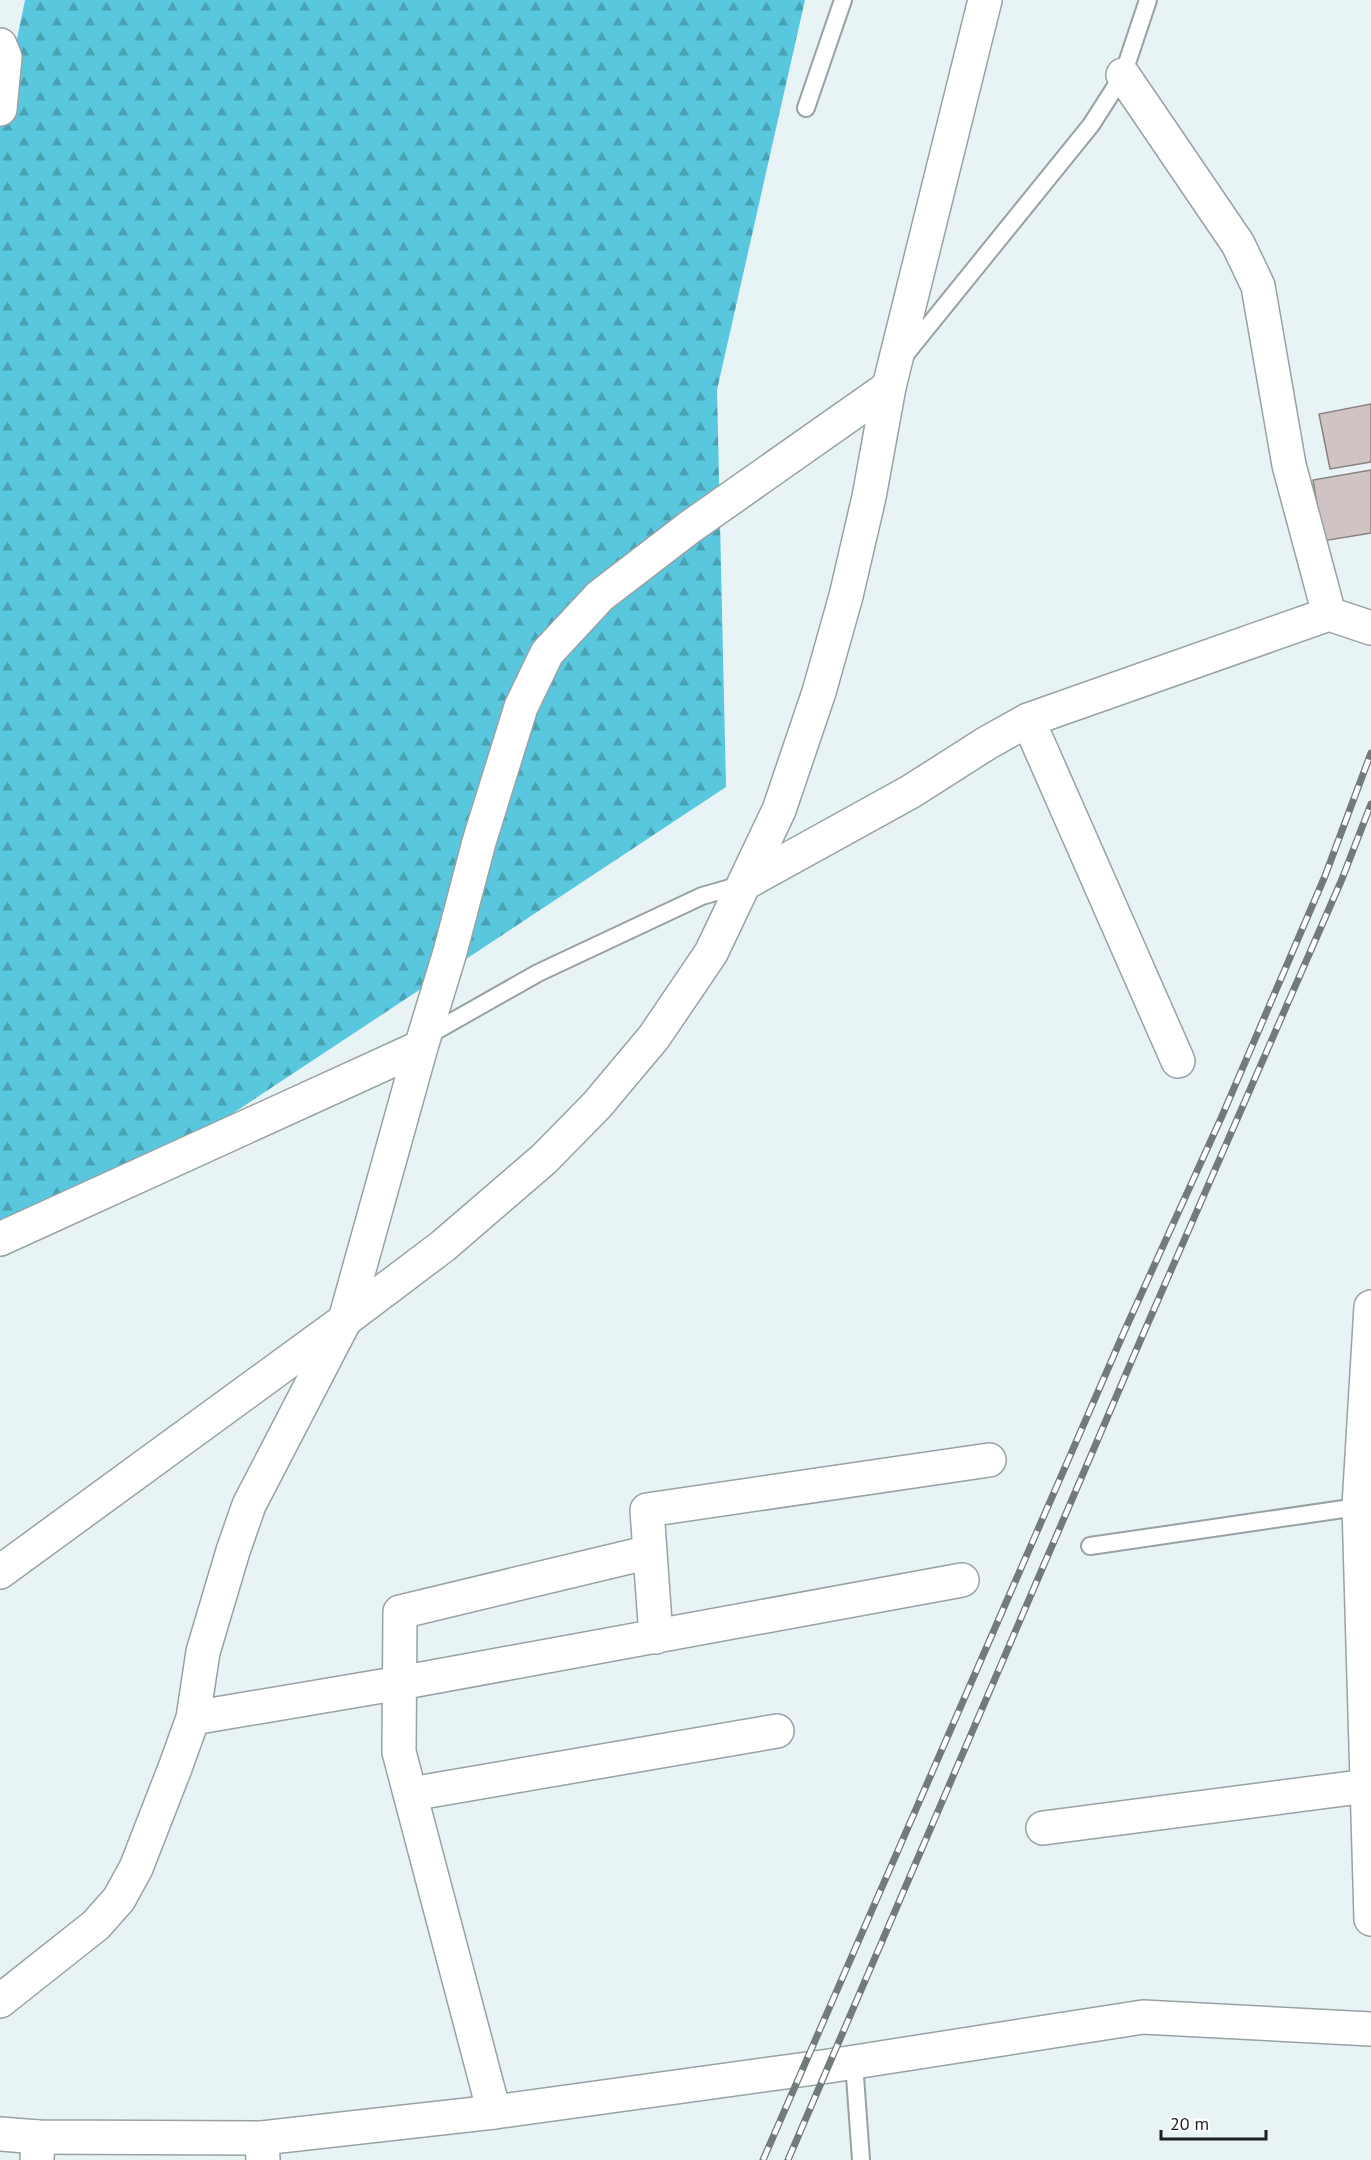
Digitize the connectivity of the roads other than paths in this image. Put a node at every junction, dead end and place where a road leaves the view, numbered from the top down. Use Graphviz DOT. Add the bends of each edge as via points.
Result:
graph roads {
  1 [pos="843,0"];
  2 [pos="986,0"];
  3 [pos="1148,0"];
  4 [pos="0,45"];
  5 [pos="1123,75"];
  6 [pos="806,108"];
  7 [pos="0,109"];
  8 [pos="892,377"];
  9 [pos="1329,614"];
  10 [pos="1371,628"];
  11 [pos="1028,720"];
  12 [pos="746,883"];
  13 [pos="422,1042"];
  14 [pos="1178,1061"];
  15 [pos="0,1239"];
  16 [pos="1371,1307"];
  17 [pos="345,1320"];
  18 [pos="989,1460"];
  19 [pos="1365,1506"];
  20 [pos="1090,1546"];
  21 [pos="650,1552"];
  22 [pos="0,1572"];
  23 [pos="962,1580"];
  24 [pos="656,1637"];
  25 [pos="400,1683"];
  26 [pos="193,1718"];
  27 [pos="777,1731"];
  28 [pos="1367,1786"];
  29 [pos="411,1794"];
  30 [pos="1044,1828"];
  31 [pos="1371,1919"];
  32 [pos="0,2001"];
  33 [pos="1371,2029"];
  34 [pos="854,2062"];
  35 [pos="494,2112"];
  36 [pos="0,2134"];
  37 [pos="37,2149"];
  38 [pos="262,2149"];
  39 [pos="861,2160"];
  1 -- 6 [label="lane"];
  2 -- 8 [label="street"];
  3 -- 5 [label="lane"];
  4 -- 7 [label="street" via="5,57"];
  5 -- 8 [label="lane" via="1091,125"];
  5 -- 9 [label="street" via="1238,243 1258,286 1289,465"];
  8 -- 12 [label="street" via="849,585 819,692 779,810"];
  8 -- 13 [label="street" via="600,596 547,653 520,707"];
  9 -- 10 [label="street"];
  9 -- 11 [label="street"];
  11 -- 12 [label="street" via="910,792"];
  11 -- 14 [label="street"];
  12 -- 13 [label="lane" via="702,896 538,973"];
  12 -- 17 [label="street" via="711,953 654,1037 597,1105 544,1159 443,1246"];
  13 -- 15 [label="street"];
  13 -- 17 [label="street"];
  16 -- 19 [label="street"];
  17 -- 22 [label="street"];
  17 -- 26 [label="street" via="249,1505 203,1652"];
  18 -- 21 [label="street" via="647,1510"];
  19 -- 20 [label="lane"];
  19 -- 28 [label="street"];
  21 -- 24 [label="street"];
  21 -- 25 [label="street" via="400,1612"];
  23 -- 24 [label="street"];
  24 -- 25 [label="street"];
  25 -- 26 [label="street"];
  25 -- 29 [label="street" via="399,1752"];
  26 -- 32 [label="street" via="136,1868 119,1899 96,1926"];
  27 -- 29 [label="street"];
  28 -- 30 [label="street"];
  28 -- 31 [label="street"];
  29 -- 35 [label="street"];
  33 -- 34 [label="street" via="1143,2017"];
  34 -- 35 [label="street"];
  34 -- 39 [label="lane"];
  35 -- 38 [label="street"];
  36 -- 37 [label="street"];
  37 -- 38 [label="street"];
}
